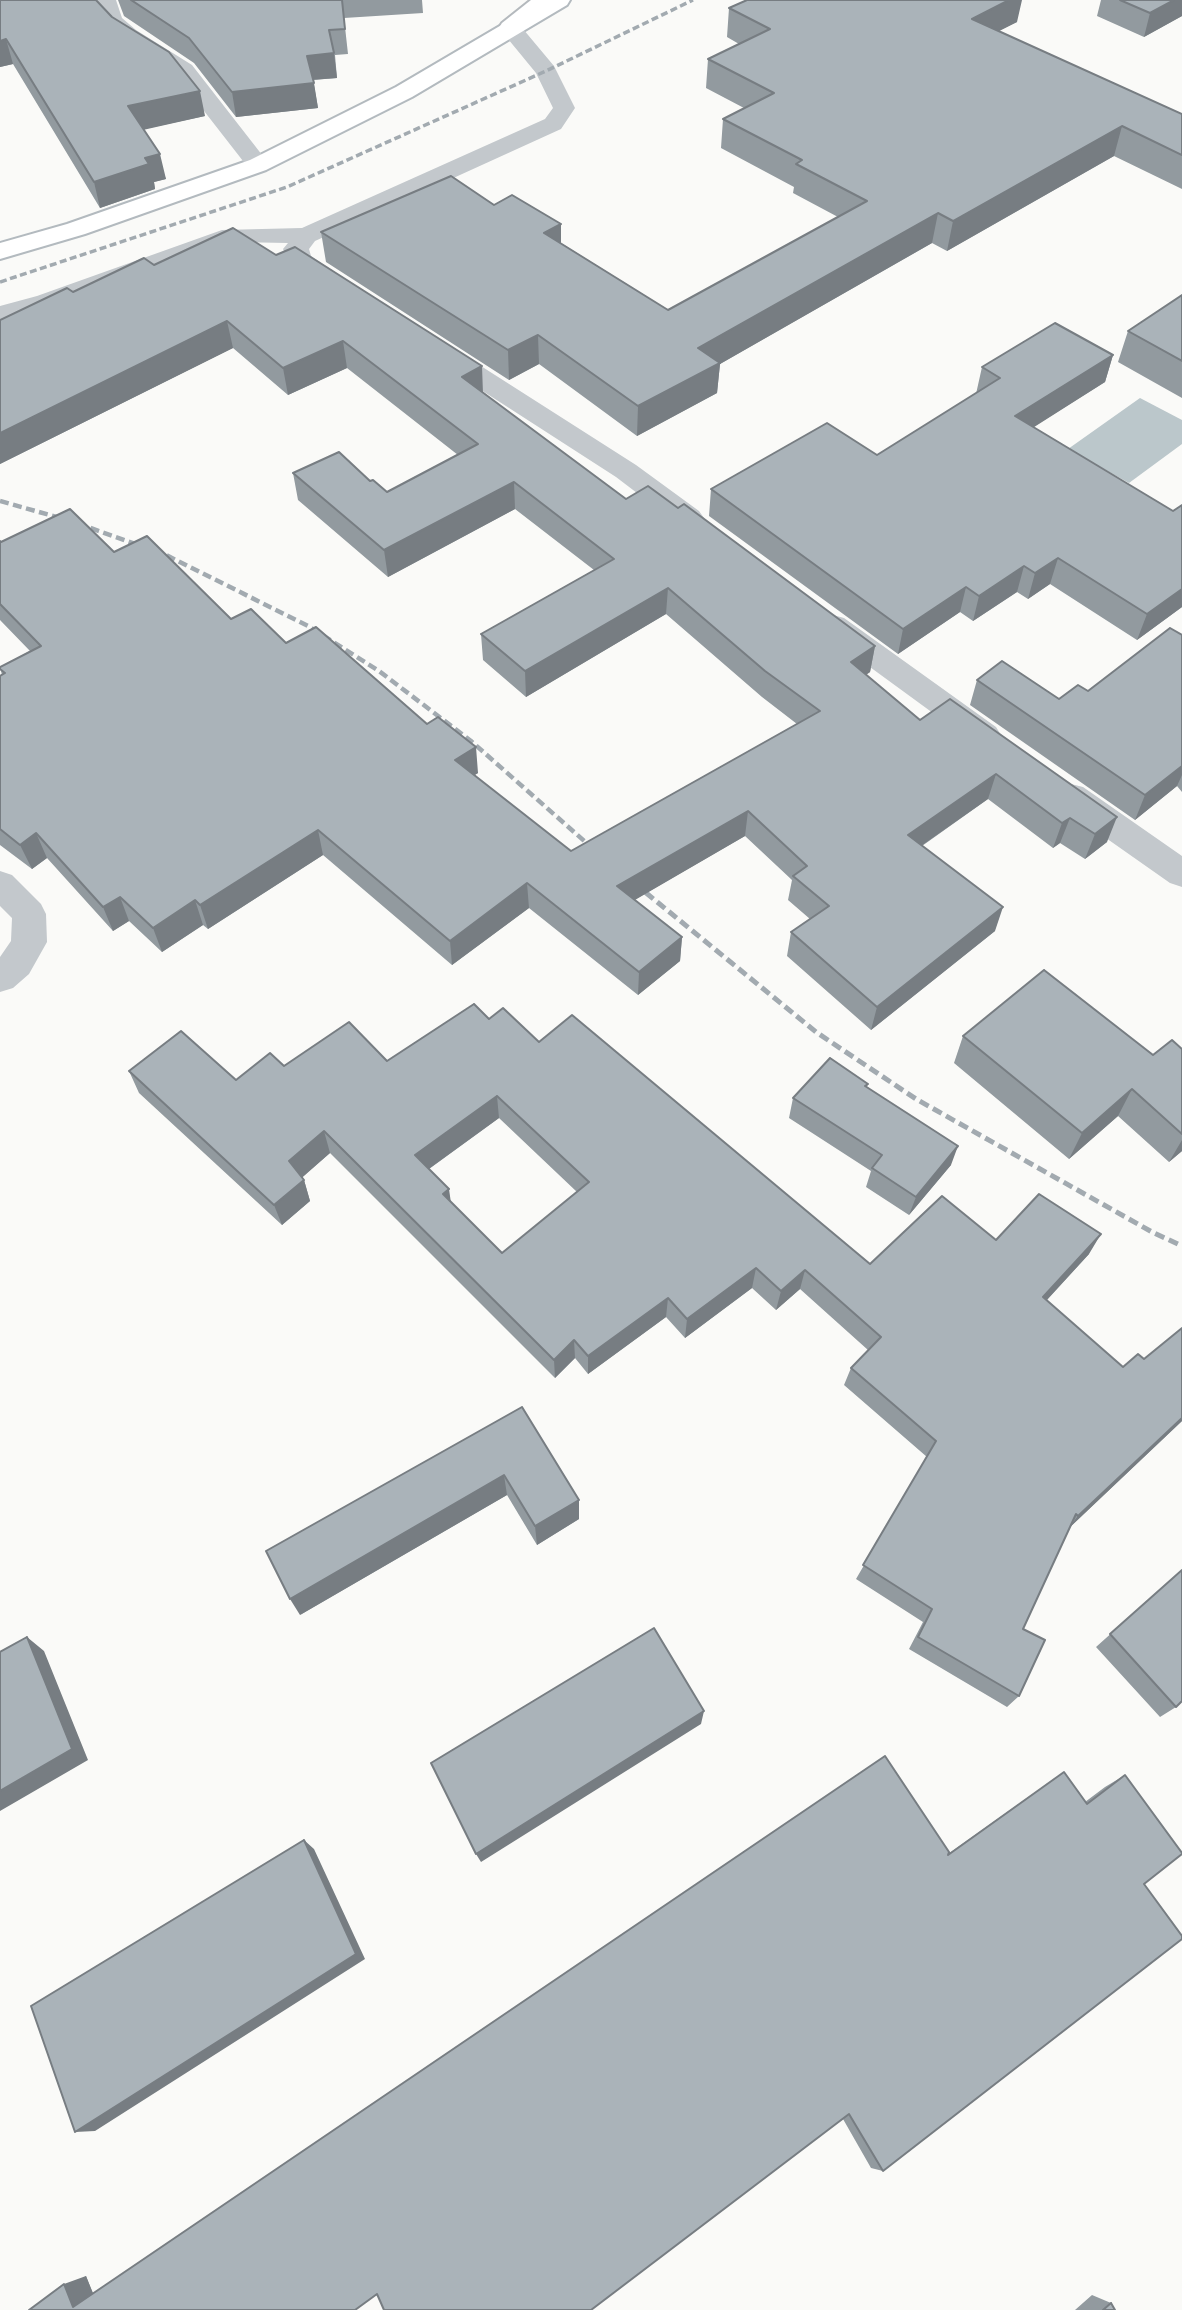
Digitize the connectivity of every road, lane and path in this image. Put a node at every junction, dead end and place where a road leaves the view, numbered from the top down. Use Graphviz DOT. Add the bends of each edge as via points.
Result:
graph roads {
  1 [pos="105,0"];
  2 [pos="544,0"];
  3 [pos="559,0"];
  4 [pos="510,28"];
  5 [pos="258,165"];
  6 [pos="306,236"];
  7 [pos="0,251"];
  8 [pos="351,293"];
  9 [pos="0,314"];
  10 [pos="419,338"];
  11 [pos="714,537"];
  12 [pos="813,611"];
  13 [pos="1002,748"];
  14 [pos="1047,779"];
  15 [pos="1182,874"];
  16 [pos="0,884"];
  17 [pos="0,978"];
  1 -- 5 [label="street" via="112,20 128,35 184,69"];
  2 -- 4 [label="main road"];
  3 -- 4 [label="main road"];
  4 -- 5 [label="main road" via="404,92"];
  4 -- 6 [label="street" via="545,71 564,108 553,124"];
  5 -- 7 [label="main road"];
  6 -- 8 [label="street" via="296,249 300,260"];
  6 -- 9 [label="street" via="231,235"];
  10 -- 11 [label="street" via="626,471"];
  12 -- 13 [label="street"];
  14 -- 15 [label="street"];
  16 -- 17 [label="street" via="29,914 29,942 16,964"];
}
